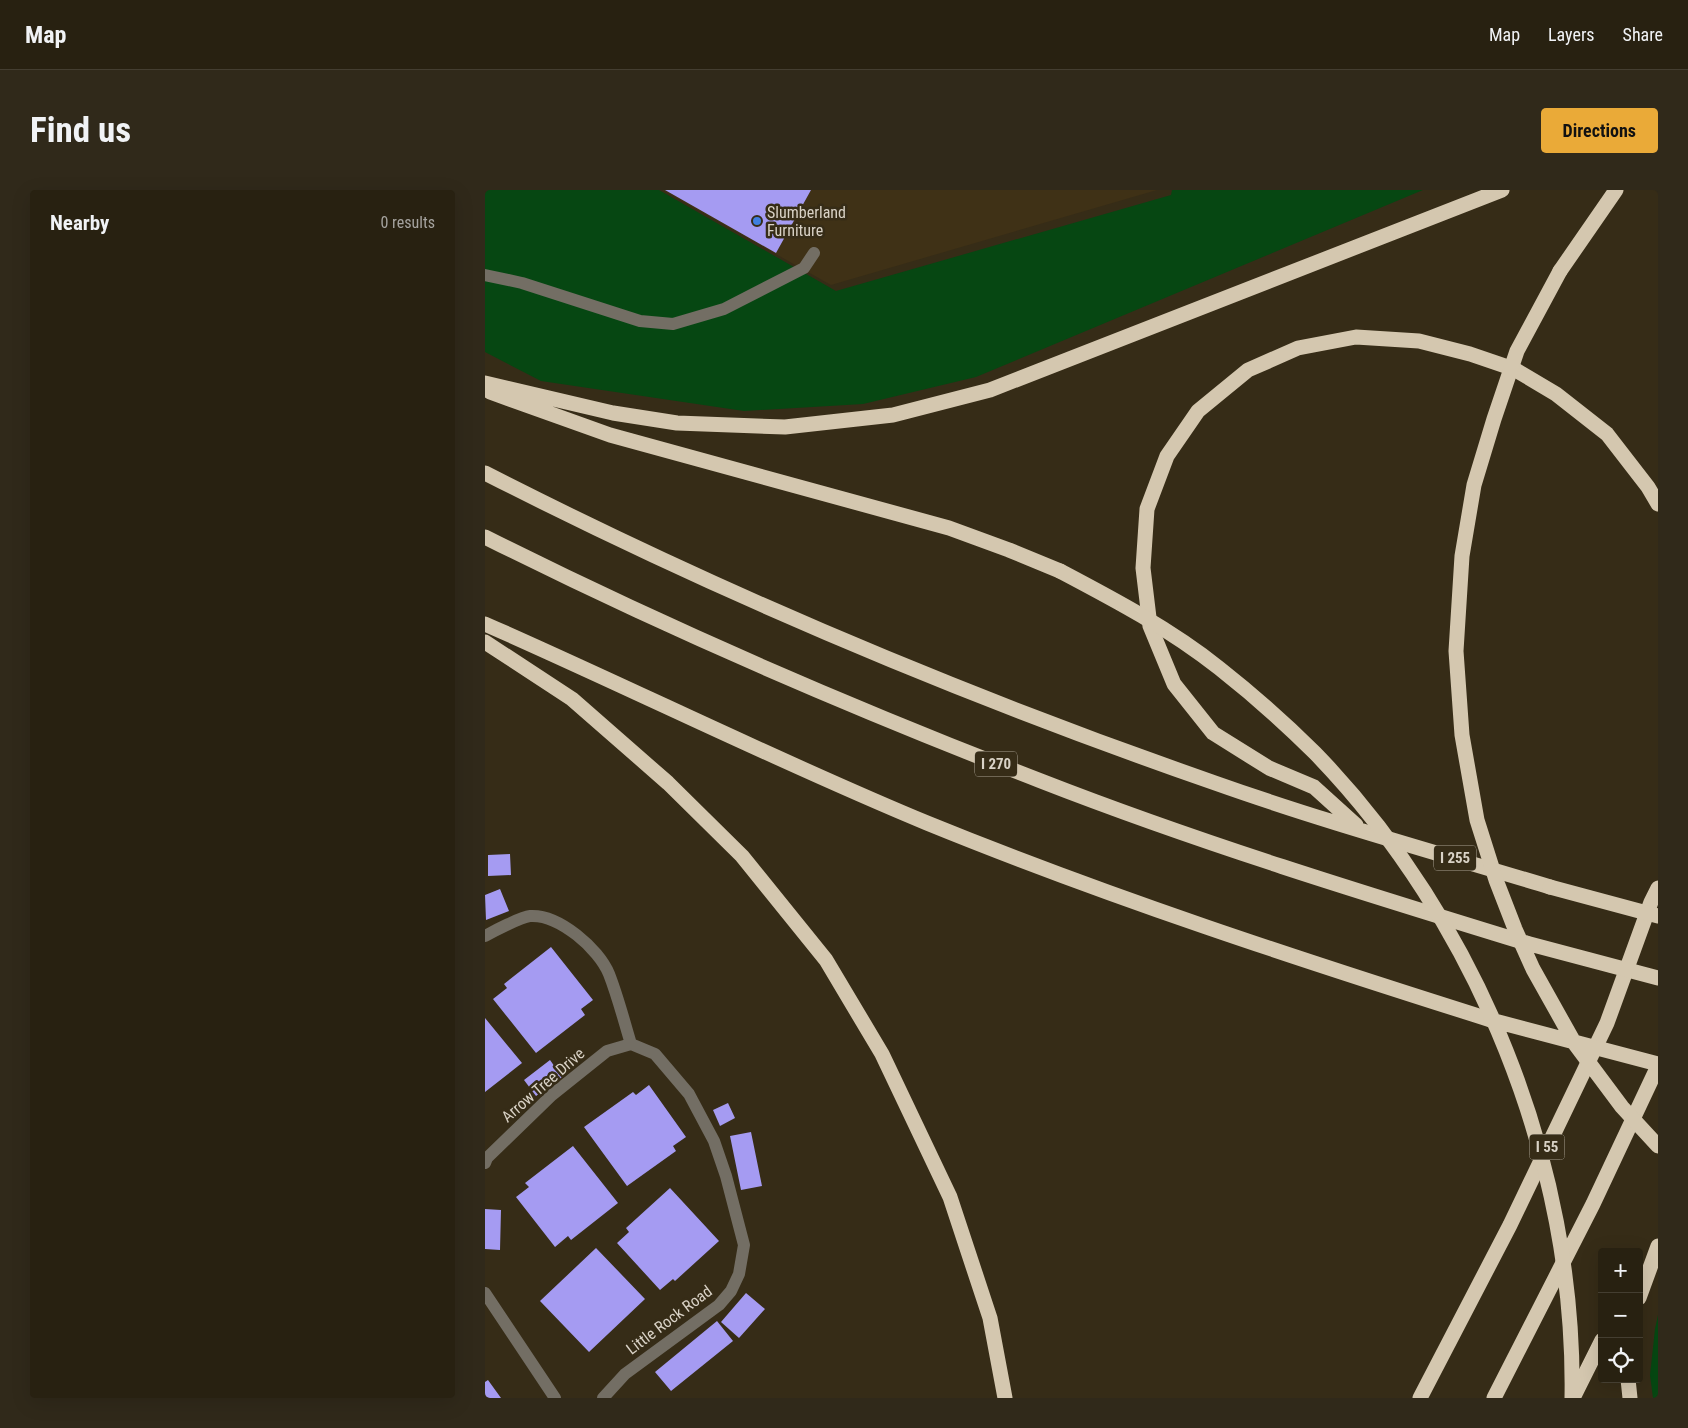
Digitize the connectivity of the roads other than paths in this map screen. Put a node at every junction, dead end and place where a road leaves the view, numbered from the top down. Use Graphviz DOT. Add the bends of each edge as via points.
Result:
graph roads {
  1 [pos="1501,190"];
  2 [pos="1616,190"];
  3 [pos="814,253"];
  4 [pos="485,276"];
  5 [pos="485,383"];
  6 [pos="485,390"];
  7 [pos="485,473"];
  8 [pos="1658,504"];
  9 [pos="485,537"];
  10 [pos="485,624"];
  11 [pos="485,642"];
  12 [pos="1361,830"];
  13 [pos="1658,875"];
  14 [pos="1658,888"];
  15 [pos="1655,909"];
  16 [pos="485,936"];
  17 [pos="1658,978"];
  18 [pos="631,1044"];
  19 [pos="1658,1065"];
  20 [pos="1658,1146"];
  21 [pos="486,1159"];
  22 [pos="1658,1244"];
  23 [pos="1643,1266"];
  24 [pos="485,1293"];
  25 [pos="1641,1293"];
  26 [pos="1598,1348"];
  27 [pos="1628,1383"];
  28 [pos="555,1398"];
  29 [pos="603,1398"];
  30 [pos="1005,1398"];
  31 [pos="1420,1398"];
  32 [pos="1494,1398"];
  33 [pos="1572,1398"];
  34 [pos="1630,1398"];
  1 -- 5 [label="highway" via="990,390 893,415 785,427 677,423 613,413"];
  2 -- 20 [label="highway, bridge" via="1560,271 1517,351 1474,485 1462,556 1456,651 1462,735 1477,820 1495,880 1533,969 1575,1044 1622,1108"];
  3 -- 4 [label="street" via="804,268 723,309 673,324 640,321 522,283"];
  6 -- 33 [label="highway, bridge" via="610,435 949,528 1009,550 1123,604 1217,666 1268,709 1315,753 1402,858 1467,963 1493,1017 1514,1070 1549,1190 1562,1259 1569,1322"];
  7 -- 12 [label="highway" via="745,597 951,684 1217,784"];
  8 -- 12 [label="highway" via="1607,434 1557,394 1514,369 1419,341 1356,337 1298,348 1248,370 1198,411 1167,456 1147,509 1143,568 1151,626 1174,684 1213,732 1269,768 1314,787"];
  9 -- 17 [label="highway, I 270, bridge" via="585,587 808,687 1043,782 1284,867 1526,943"];
  10 -- 19 [label="highway, bridge" via="936,826 1069,878 1301,960 1491,1020"];
  11 -- 30 [label="highway" via="572,699 668,783 742,856 826,960 882,1054 950,1197 990,1318"];
  12 -- 15 [label="highway, I 255, bridge" via="1550,887"];
  13 -- 15 [label="highway"];
  14 -- 15 [label="highway, I 55"];
  15 -- 31 [label="highway, I 55" via="1607,1022 1510,1225"];
  16 -- 18 [label="street" via="530,916 553,920 569,929 591,948 609,973"];
  18 -- 21 [label="street, Arrow Tree Drive" via="607,1051 552,1095"];
  18 -- 29 [label="street, Little Rock Road" via="655,1054 689,1094 714,1142 744,1245 739,1274 719,1305 625,1374"];
  19 -- 32 [label="highway" via="1593,1204"];
  22 -- 23 [label="highway"];
  22 -- 25 [label="highway"];
  24 -- 28 [label="street"];
  26 -- 33 [label="highway"];
  27 -- 34 [label="highway"];
}
